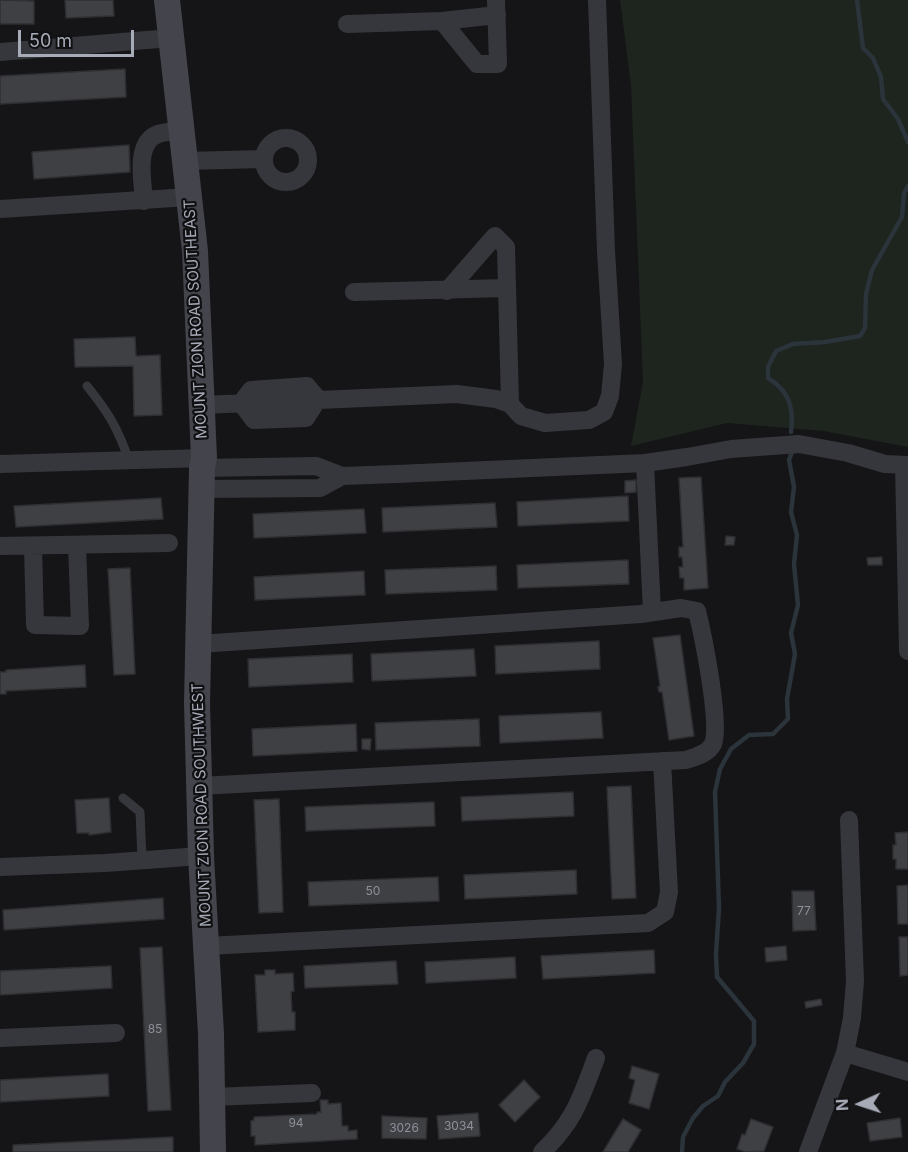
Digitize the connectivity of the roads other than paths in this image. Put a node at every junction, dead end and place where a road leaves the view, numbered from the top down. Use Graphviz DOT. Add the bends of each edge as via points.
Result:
graph roads {
  1 [pos="167,0"];
  2 [pos="597,0"];
  3 [pos="496,8"];
  4 [pos="442,21"];
  5 [pos="346,24"];
  6 [pos="171,38"];
  7 [pos="0,52"];
  8 [pos="182,130"];
  9 [pos="264,159"];
  10 [pos="185,161"];
  11 [pos="189,197"];
  12 [pos="144,201"];
  13 [pos="0,209"];
  14 [pos="507,288"];
  15 [pos="447,291"];
  16 [pos="354,292"];
  17 [pos="87,386"];
  18 [pos="318,399"];
  19 [pos="283,402"];
  20 [pos="241,403"];
  21 [pos="510,404"];
  22 [pos="202,405"];
  23 [pos="129,461"];
  24 [pos="645,463"];
  25 [pos="0,464"];
  26 [pos="906,465"];
  27 [pos="203,472"];
  28 [pos="169,543"];
  29 [pos="78,545"];
  30 [pos="0,546"];
  31 [pos="33,546"];
  32 [pos="652,612"];
  33 [pos="199,644"];
  34 [pos="908,651"];
  35 [pos="662,761"];
  36 [pos="200,786"];
  37 [pos="123,798"];
  38 [pos="849,820"];
  39 [pos="201,856"];
  40 [pos="142,859"];
  41 [pos="0,867"];
  42 [pos="207,946"];
  43 [pos="116,1033"];
  44 [pos="0,1038"];
  45 [pos="845,1053"];
  46 [pos="596,1058"];
  47 [pos="908,1072"];
  48 [pos="312,1093"];
  49 [pos="212,1097"];
  50 [pos="213,1152"];
  51 [pos="542,1152"];
  52 [pos="808,1152"];
  1 -- 6 [label="street, MOUNT ZION ROAD SOUTHEAST"];
  2 -- 21 [label="street" via="613,364 610,396 603,412 578,421 545,423 521,416"];
  3 -- 4 [label="street"];
  3 -- 4 [label="street" via="498,64 477,64"];
  4 -- 5 [label="street"];
  6 -- 7 [label="street"];
  6 -- 8 [label="street, MOUNT ZION ROAD SOUTHEAST"];
  8 -- 10 [label="street, MOUNT ZION ROAD SOUTHEAST"];
  8 -- 12 [label="street" via="156,135 146,143 141,160"];
  9 -- 10 [label="street"];
  10 -- 11 [label="street, MOUNT ZION ROAD SOUTHEAST"];
  11 -- 12 [label="street"];
  11 -- 22 [label="street, MOUNT ZION ROAD SOUTHEAST"];
  12 -- 13 [label="street"];
  14 -- 15 [label="street"];
  14 -- 15 [label="street" via="506,247 495,236"];
  14 -- 21 [label="street"];
  15 -- 16 [label="street"];
  17 -- 23 [label="lane" via="110,415"];
  18 -- 19 [label="street" via="307,386"];
  18 -- 19 [label="street" via="306,418"];
  18 -- 21 [label="street" via="457,394"];
  19 -- 20 [label="street" via="251,390"];
  19 -- 20 [label="street" via="254,420"];
  20 -- 22 [label="street"];
  22 -- 27 [label="street, MOUNT ZION ROAD SOUTHEAST"];
  23 -- 25 [label="street"];
  23 -- 27 [label="street"];
  24 -- 26 [label="street" via="731,449 799,444 885,464"];
  24 -- 27 [label="street" via="342,476 316,466"];
  24 -- 32 [label="street"];
  26 -- 34 [label="street"];
  27 -- 33 [label="street, MOUNT ZION ROAD SOUTHWEST"];
  28 -- 29 [label="street"];
  29 -- 31 [label="street"];
  29 -- 31 [label="street" via="80,626 35,625"];
  30 -- 31 [label="street"];
  32 -- 33 [label="street"];
  32 -- 35 [label="street" via="681,608 697,611 706,644 715,731 712,746 703,754 686,760"];
  33 -- 36 [label="street, MOUNT ZION ROAD SOUTHWEST"];
  35 -- 36 [label="street"];
  35 -- 42 [label="street" via="669,892 665,912 648,923"];
  36 -- 39 [label="street, MOUNT ZION ROAD SOUTHWEST"];
  37 -- 40 [label="lane" via="140,812"];
  38 -- 45 [label="street" via="855,981"];
  39 -- 40 [label="street"];
  39 -- 42 [label="street, MOUNT ZION ROAD SOUTHWEST"];
  40 -- 41 [label="street"];
  42 -- 49 [label="street, MOUNT ZION ROAD SOUTHWEST"];
  43 -- 44 [label="street"];
  45 -- 47 [label="street"];
  45 -- 52 [label="street"];
  46 -- 51 [label="street" via="576,1108 561,1134"];
  48 -- 49 [label="street"];
  49 -- 50 [label="street, MOUNT ZION ROAD SOUTHWEST"];
}
